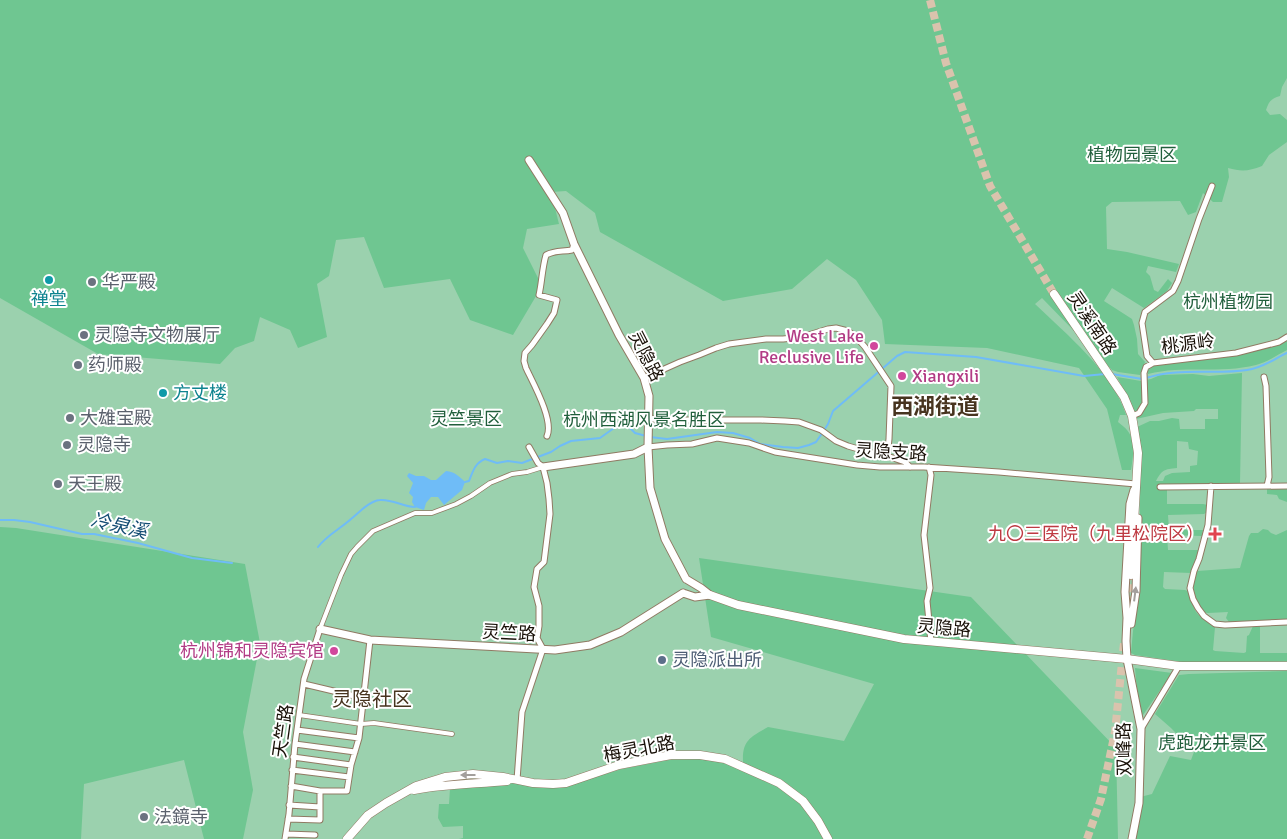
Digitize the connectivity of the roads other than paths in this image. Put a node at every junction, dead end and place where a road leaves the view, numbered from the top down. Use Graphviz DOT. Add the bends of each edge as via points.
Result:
graph roads {
  1 [pos="529,160"];
  2 [pos="1212,186"];
  3 [pos="574,244"];
  4 [pos="1054,294"];
  5 [pos="1287,337"];
  6 [pos="1153,363"];
  7 [pos="1264,377"];
  8 [pos="644,378"];
  9 [pos="1132,416"];
  10 [pos="648,418"];
  11 [pos="547,436"];
  12 [pos="648,446"];
  13 [pos="529,447"];
  14 [pos="887,456"];
  15 [pos="911,467"];
  16 [pos="928,467"];
  17 [pos="543,468"];
  18 [pos="1136,484"];
  19 [pos="1211,486"];
  20 [pos="1267,486"];
  21 [pos="1287,486"];
  22 [pos="1160,487"];
  23 [pos="1130,574"];
  24 [pos="686,579"];
  25 [pos="683,593"];
  26 [pos="710,595"];
  27 [pos="1287,622"];
  28 [pos="320,629"];
  29 [pos="370,640"];
  30 [pos="931,642"];
  31 [pos="543,650"];
  32 [pos="1127,659"];
  33 [pos="1179,666"];
  34 [pos="1287,666"];
  35 [pos="304,684"];
  36 [pos="364,698"];
  37 [pos="299,716"];
  38 [pos="360,724"];
  39 [pos="1141,729"];
  40 [pos="297,730"];
  41 [pos="452,734"];
  42 [pos="358,738"];
  43 [pos="295,744"];
  44 [pos="355,752"];
  45 [pos="293,757"];
  46 [pos="351,765"];
  47 [pos="292,770"];
  48 [pos="349,777"];
  49 [pos="517,780"];
  50 [pos="291,786"];
  51 [pos="320,791"];
  52 [pos="289,805"];
  53 [pos="320,807"];
  54 [pos="288,819"];
  55 [pos="315,835"];
  56 [pos="286,836"];
  57 [pos="347,839"];
  58 [pos="828,839"];
  59 [pos="1132,839"];
  1 -- 3 [label="street, 灵隐路" via="563,213"];
  2 -- 6 [label="street" via="1173,291 1145,312 1142,323 1147,356"];
  3 -- 8 [label="street, 灵隐路" via="619,336"];
  3 -- 11 [label="street" via="572,250 546,255 539,296 557,300 554,313 525,353 526,368 545,410"];
  4 -- 9 [label="main road, 灵溪南路" via="1124,397"];
  5 -- 6 [label="street, 桃源岭" via="1236,353"];
  6 -- 9 [label="street, 桃源岭" via="1146,367 1144,375 1145,403 1139,413"];
  7 -- 20 [label="street"];
  8 -- 10 [label="street, 灵隐路" via="649,396"];
  8 -- 14 [label="street" via="729,344 802,337 836,328 848,331 857,338 891,386"];
  9 -- 18 [label="main road" via="1138,453"];
  10 -- 12 [label="street, 灵隐路"];
  10 -- 14 [label="street" via="799,422 848,446"];
  12 -- 15 [label="street, 灵隐支路" via="692,444 717,438 838,462"];
  12 -- 17 [label="street" via="634,454"];
  12 -- 24 [label="street, 灵隐路" via="650,488 665,539"];
  13 -- 17 [label="street"];
  14 -- 15 [label="street"];
  15 -- 16 [label="street, 灵隐支路"];
  16 -- 18 [label="street, 灵隐支路"];
  16 -- 30 [label="street" via="931,475 924,536 930,588"];
  17 -- 28 [label="street" via="512,474 456,504 432,513 415,513 373,531 351,554"];
  17 -- 31 [label="street" via="550,514 544,562 537,569 534,587 539,606 538,638"];
  18 -- 23 [label="main road"];
  32 -- 18 [label="street, one-way" via="1136,591"];
  18 -- 32 [label="street" via="1130,504 1125,592"];
  19 -- 20 [label="street"];
  19 -- 22 [label="street"];
  19 -- 27 [label="street" via="1208,525 1190,586 1198,608 1215,624"];
  20 -- 21 [label="street"];
  24 -- 25 [label="street"];
  24 -- 26 [label="street"];
  25 -- 26 [label="street" via="695,597"];
  25 -- 31 [label="street, 灵竺路" via="621,632 597,642"];
  26 -- 30 [label="main road, 灵隐路" via="738,605 904,640"];
  28 -- 29 [label="street, 灵竺路"];
  28 -- 35 [label="street, 天竺路"];
  29 -- 31 [label="street, 灵竺路"];
  29 -- 36 [label="street"];
  30 -- 32 [label="main road, 灵隐路"];
  31 -- 49 [label="street" via="522,712"];
  32 -- 33 [label="main road, 灵隐路"];
  32 -- 39 [label="street, 双峰路"];
  33 -- 34 [label="main road, 灵隐路"];
  33 -- 39 [label="street"];
  35 -- 36 [label="street"];
  35 -- 37 [label="street, 天竺路"];
  36 -- 38 [label="street"];
  37 -- 38 [label="street"];
  37 -- 40 [label="street, 天竺路"];
  38 -- 41 [label="street" via="374,723"];
  38 -- 42 [label="street"];
  39 -- 59 [label="street, 双峰路" via="1139,803"];
  40 -- 42 [label="street"];
  40 -- 43 [label="street, 天竺路"];
  42 -- 44 [label="street"];
  43 -- 44 [label="street"];
  43 -- 45 [label="street, 天竺路"];
  44 -- 46 [label="street"];
  45 -- 46 [label="street"];
  45 -- 47 [label="street, 天竺路"];
  46 -- 48 [label="street"];
  47 -- 48 [label="street"];
  47 -- 50 [label="street, 天竺路"];
  48 -- 51 [label="street" via="347,791"];
  49 -- 57 [label="main road, 梅灵北路" via="459,774 429,781 368,815"];
  49 -- 58 [label="main road, 梅灵北路" via="566,783 619,765 671,755 725,759 779,784 804,801"];
  50 -- 51 [label="street"];
  50 -- 52 [label="street, 天竺路"];
  51 -- 53 [label="street"];
  52 -- 53 [label="street"];
  52 -- 54 [label="street, 天竺路"];
  53 -- 54 [label="street" via="320,820"];
  54 -- 56 [label="street, 天竺路"];
  55 -- 56 [label="street"];
}
